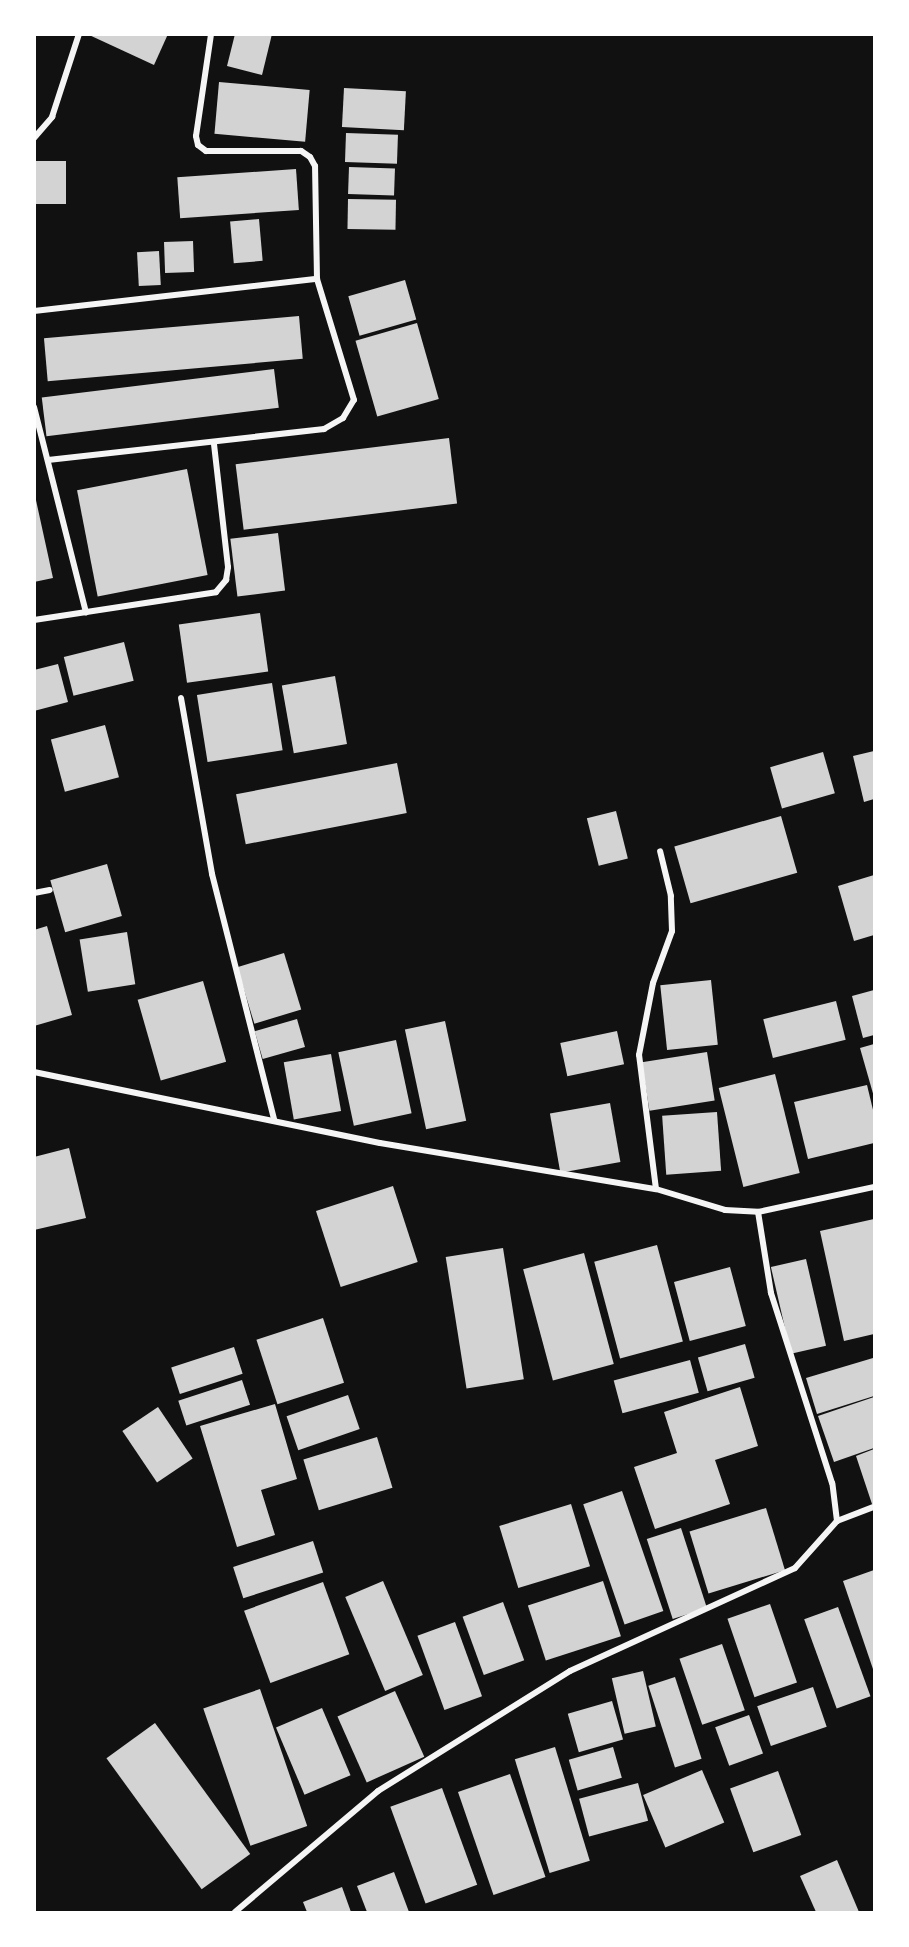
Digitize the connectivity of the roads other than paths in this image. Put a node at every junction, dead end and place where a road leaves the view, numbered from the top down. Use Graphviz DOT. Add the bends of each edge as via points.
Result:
graph roads {
  1 [pos="79,34"];
  2 [pos="211,34"];
  3 [pos="34,138"];
  4 [pos="317,279"];
  5 [pos="34,311"];
  6 [pos="34,407"];
  7 [pos="214,444"];
  8 [pos="48,460"];
  9 [pos="86,613"];
  10 [pos="34,620"];
  11 [pos="182,698"];
  12 [pos="660,852"];
  13 [pos="50,890"];
  14 [pos="34,893"];
  15 [pos="34,1072"];
  16 [pos="274,1119"];
  17 [pos="874,1187"];
  18 [pos="656,1190"];
  19 [pos="758,1212"];
  20 [pos="874,1507"];
  21 [pos="837,1521"];
  22 [pos="235,1912"];
  1 -- 3 [label="street" via="52,117"];
  2 -- 4 [label="street" via="196,136 198,145 206,151 302,151 310,157 315,166"];
  4 -- 5 [label="street"];
  4 -- 7 [label="street" via="354,400 343,418 324,429"];
  6 -- 8 [label="street"];
  7 -- 8 [label="street"];
  7 -- 9 [label="street" via="228,567 226,580 216,592"];
  8 -- 9 [label="street"];
  9 -- 10 [label="street"];
  11 -- 16 [label="street" via="212,874"];
  12 -- 18 [label="street" via="671,896 672,931 653,983 639,1055"];
  13 -- 14 [label="street"];
  15 -- 16 [label="street"];
  16 -- 18 [label="street" via="380,1143"];
  17 -- 19 [label="street"];
  18 -- 19 [label="street" via="724,1210"];
  19 -- 21 [label="street" via="771,1293 832,1484"];
  20 -- 21 [label="street"];
  21 -- 22 [label="street" via="795,1568 570,1671 378,1791"];
}
